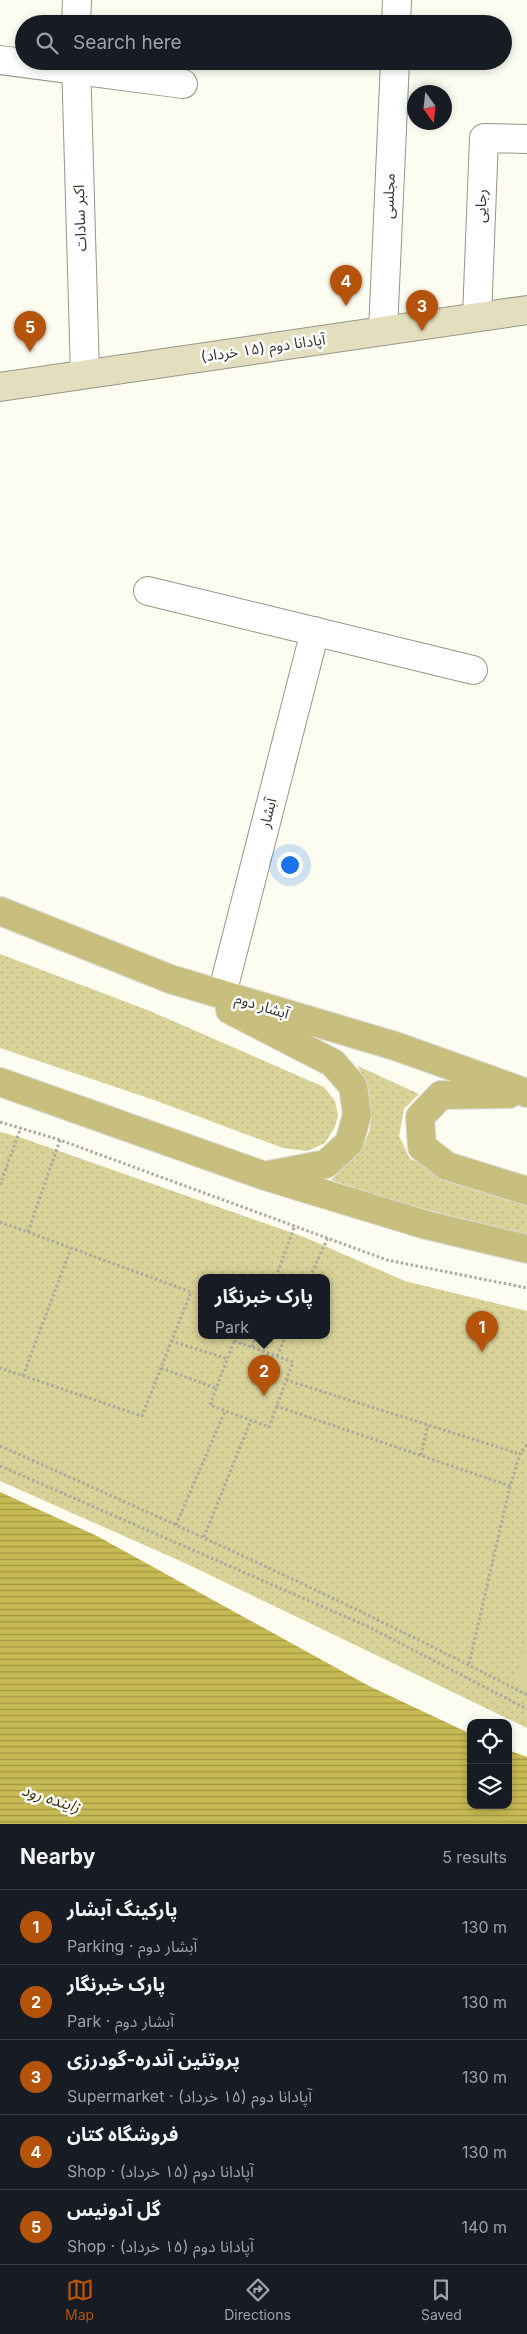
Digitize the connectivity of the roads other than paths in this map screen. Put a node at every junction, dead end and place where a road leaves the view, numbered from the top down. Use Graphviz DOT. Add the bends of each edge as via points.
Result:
graph roads {
  1 [pos="77,0"];
  2 [pos="397,0"];
  3 [pos="76,15"];
  4 [pos="396,15"];
  5 [pos="0,60"];
  6 [pos="15,61"];
  7 [pos="76,70"];
  8 [pos="100,70"];
  9 [pos="395,70"];
  10 [pos="183,84"];
  11 [pos="527,139"];
  12 [pos="527,310"];
  13 [pos="477,317"];
  14 [pos="383,330"];
  15 [pos="85,374"];
  16 [pos="0,387"];
  17 [pos="148,591"];
  18 [pos="314,632"];
  19 [pos="473,670"];
  20 [pos="0,911"];
  21 [pos="170,979"];
  22 [pos="222,994"];
  23 [pos="0,1082"];
  24 [pos="526,1093"];
  25 [pos="265,1176"];
  26 [pos="527,1191"];
  27 [pos="527,1249"];
  1 -- 3 [label="street"];
  2 -- 4 [label="street"];
  5 -- 6 [label="street"];
  7 -- 15 [label="street, اکبر سادات"];
  8 -- 10 [label="street"];
  9 -- 14 [label="street, مجلسی"];
  11 -- 13 [label="street, رجایی" via="484,138"];
  12 -- 13 [label="main road, آپادانا دوم (۱۵ خرداد)"];
  13 -- 14 [label="main road, آپادانا دوم (۱۵ خرداد)"];
  14 -- 15 [label="main road, آپادانا دوم (۱۵ خرداد)"];
  15 -- 16 [label="main road, آپادانا دوم (۱۵ خرداد)"];
  17 -- 18 [label="street"];
  18 -- 19 [label="street"];
  18 -- 22 [label="street, آبشار"];
  20 -- 21 [label="main road, آبشار دوم"];
  21 -- 22 [label="main road, آبشار دوم"];
  21 -- 25 [label="main road" via="333,1063 353,1086 357,1115 349,1143 326,1164"];
  22 -- 24 [label="main road, آبشار دوم" via="395,1046"];
  23 -- 25 [label="main road"];
  24 -- 26 [label="main road" via="441,1095 420,1117 422,1147 447,1166"];
  25 -- 27 [label="main road" via="426,1225"];
}
